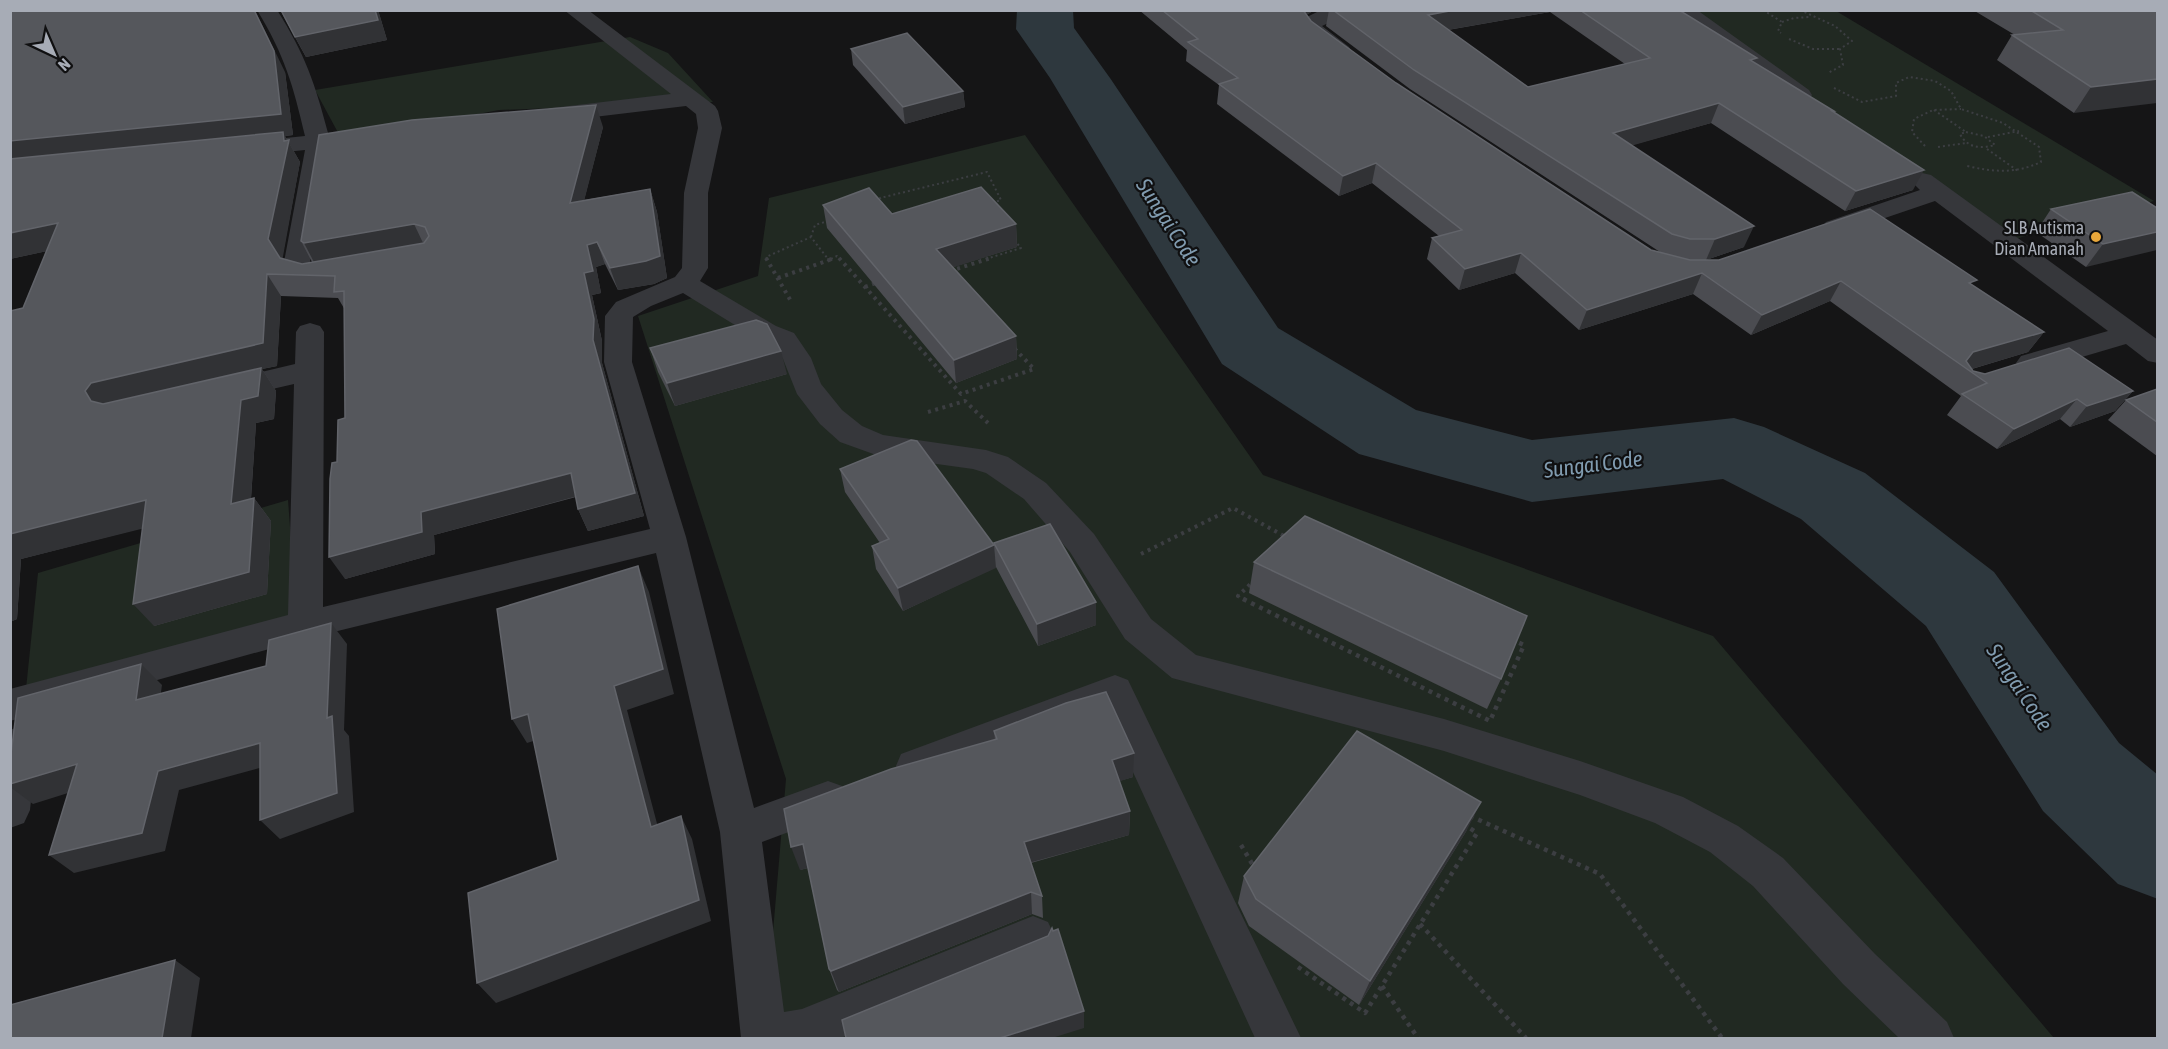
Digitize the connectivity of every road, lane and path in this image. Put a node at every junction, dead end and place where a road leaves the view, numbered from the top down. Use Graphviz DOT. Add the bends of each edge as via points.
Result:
graph roads {
  1 [pos="267,10"];
  2 [pos="574,10"];
  3 [pos="1340,10"];
  4 [pos="1683,10"];
  5 [pos="1763,10"];
  6 [pos="1800,10"];
  7 [pos="1811,17"];
  8 [pos="1782,22"];
  9 [pos="1840,49"];
  10 [pos="1364,69"];
  11 [pos="690,99"];
  12 [pos="1960,109"];
  13 [pos="1822,110"];
  14 [pos="1933,110"];
  15 [pos="527,118"];
  16 [pos="2020,131"];
  17 [pos="1966,132"];
  18 [pos="388,134"];
  19 [pos="1987,137"];
  20 [pos="318,142"];
  21 [pos="1966,143"];
  22 [pos="1936,147"];
  23 [pos="1987,148"];
  24 [pos="1927,149"];
  25 [pos="224,152"];
  26 [pos="1961,164"];
  27 [pos="1900,165"];
  28 [pos="2018,171"];
  29 [pos="1938,192"];
  30 [pos="985,204"];
  31 [pos="889,212"];
  32 [pos="838,218"];
  33 [pos="1818,233"];
  34 [pos="811,237"];
  35 [pos="1014,239"];
  36 [pos="829,260"];
  37 [pos="359,268"];
  38 [pos="864,271"];
  39 [pos="942,273"];
  40 [pos="854,275"];
  41 [pos="778,278"];
  42 [pos="885,280"];
  43 [pos="685,283"];
  44 [pos="865,287"];
  45 [pos="795,307"];
  46 [pos="310,332"];
  47 [pos="2128,334"];
  48 [pos="1011,345"];
  49 [pos="2157,354"];
  50 [pos="311,370"];
  51 [pos="2003,372"];
  52 [pos="961,394"];
  53 [pos="199,396"];
  54 [pos="965,401"];
  55 [pos="924,413"];
  56 [pos="992,427"];
  57 [pos="669,537"];
  58 [pos="1294,542"];
  59 [pos="1136,557"];
  60 [pos="305,625"];
  61 [pos="16,703"];
  62 [pos="10,810"];
  63 [pos="1464,812"];
  64 [pos="1457,821"];
  65 [pos="740,832"];
  66 [pos="1420,924"];
  67 [pos="1033,937"];
  68 [pos="1289,961"];
  69 [pos="1382,986"];
  70 [pos="764,1038"];
  71 [pos="1278,1038"];
  72 [pos="1418,1038"];
  73 [pos="1526,1038"];
  74 [pos="1722,1038"];
  75 [pos="1931,1038"];
  1 -- 20 [label="street" via="287,42 303,80"];
  2 -- 11 [label="street"];
  3 -- 10 [label="street" via="1314,21 1311,27"];
  4 -- 13 [label="street"];
  5 -- 8 [label="path"];
  6 -- 7 [label="path"];
  7 -- 8 [label="path"];
  7 -- 9 [label="path" via="1832,22 1847,33 1852,41"];
  8 -- 9 [label="path" via="1778,31 1791,41 1813,49"];
  9 -- 12 [label="path" via="1843,64 1827,72 1834,89 1862,102 1896,96 1896,83 1909,77 1935,81 1951,90"];
  11 -- 15 [label="street"];
  11 -- 43 [label="street" via="707,111 710,128 696,193 695,268"];
  12 -- 14 [label="path"];
  12 -- 16 [label="path" via="1990,116"];
  14 -- 17 [label="path"];
  14 -- 24 [label="path" via="1914,119 1912,132"];
  16 -- 19 [label="path"];
  16 -- 28 [label="path" via="2039,147 2041,162"];
  17 -- 19 [label="path"];
  17 -- 21 [label="path" via="1960,134"];
  18 -- 20 [label="street"];
  19 -- 23 [label="path" via="1995,146"];
  20 -- 25 [label="street"];
  20 -- 37 [label="street" via="297,262 299,269 315,276"];
  21 -- 22 [label="path"];
  21 -- 23 [label="path"];
  23 -- 28 [label="path"];
  26 -- 28 [label="path" via="1994,172"];
  27 -- 29 [label="street"];
  29 -- 33 [label="street"];
  29 -- 47 [label="street"];
  30 -- 31 [label="path" via="1001,200 987,172 880,198"];
  32 -- 34 [label="path" via="815,225"];
  34 -- 36 [label="path"];
  34 -- 41 [label="path" via="766,257"];
  35 -- 39 [label="path" via="1021,248"];
  36 -- 40 [label="path" via="837,256"];
  36 -- 41 [label="path"];
  38 -- 40 [label="path"];
  40 -- 44 [label="path"];
  41 -- 45 [label="path"];
  42 -- 44 [label="path"];
  43 -- 57 [label="street" via="641,300 618,316 618,362"];
  43 -- 75 [label="street" via="784,339 797,358 807,387 851,434 879,445 975,458 997,465 1035,491 1082,543 1137,629 1185,666 1444,735 1669,810 1724,839 1768,872 1858,969"];
  44 -- 52 [label="path"];
  46 -- 50 [label="street"];
  47 -- 49 [label="street"];
  47 -- 51 [label="street"];
  48 -- 52 [label="path" via="1034,369"];
  50 -- 53 [label="street"];
  50 -- 60 [label="street"];
  52 -- 54 [label="path"];
  54 -- 55 [label="path"];
  54 -- 56 [label="path"];
  57 -- 60 [label="street"];
  57 -- 65 [label="street"];
  58 -- 58 [label="path" via="1524,645 1490,721 1238,596"];
  58 -- 59 [label="path" via="1233,508"];
  60 -- 61 [label="street"];
  61 -- 62 [label="street"];
  63 -- 74 [label="path" via="1600,874"];
  64 -- 66 [label="path" via="1477,832"];
  65 -- 70 [label="street"];
  65 -- 71 [label="street" via="1115,691"];
  66 -- 69 [label="path"];
  66 -- 73 [label="path"];
  67 -- 70 [label="street" via="802,1032"];
  68 -- 69 [label="path" via="1365,1013"];
  69 -- 72 [label="path"];
}
